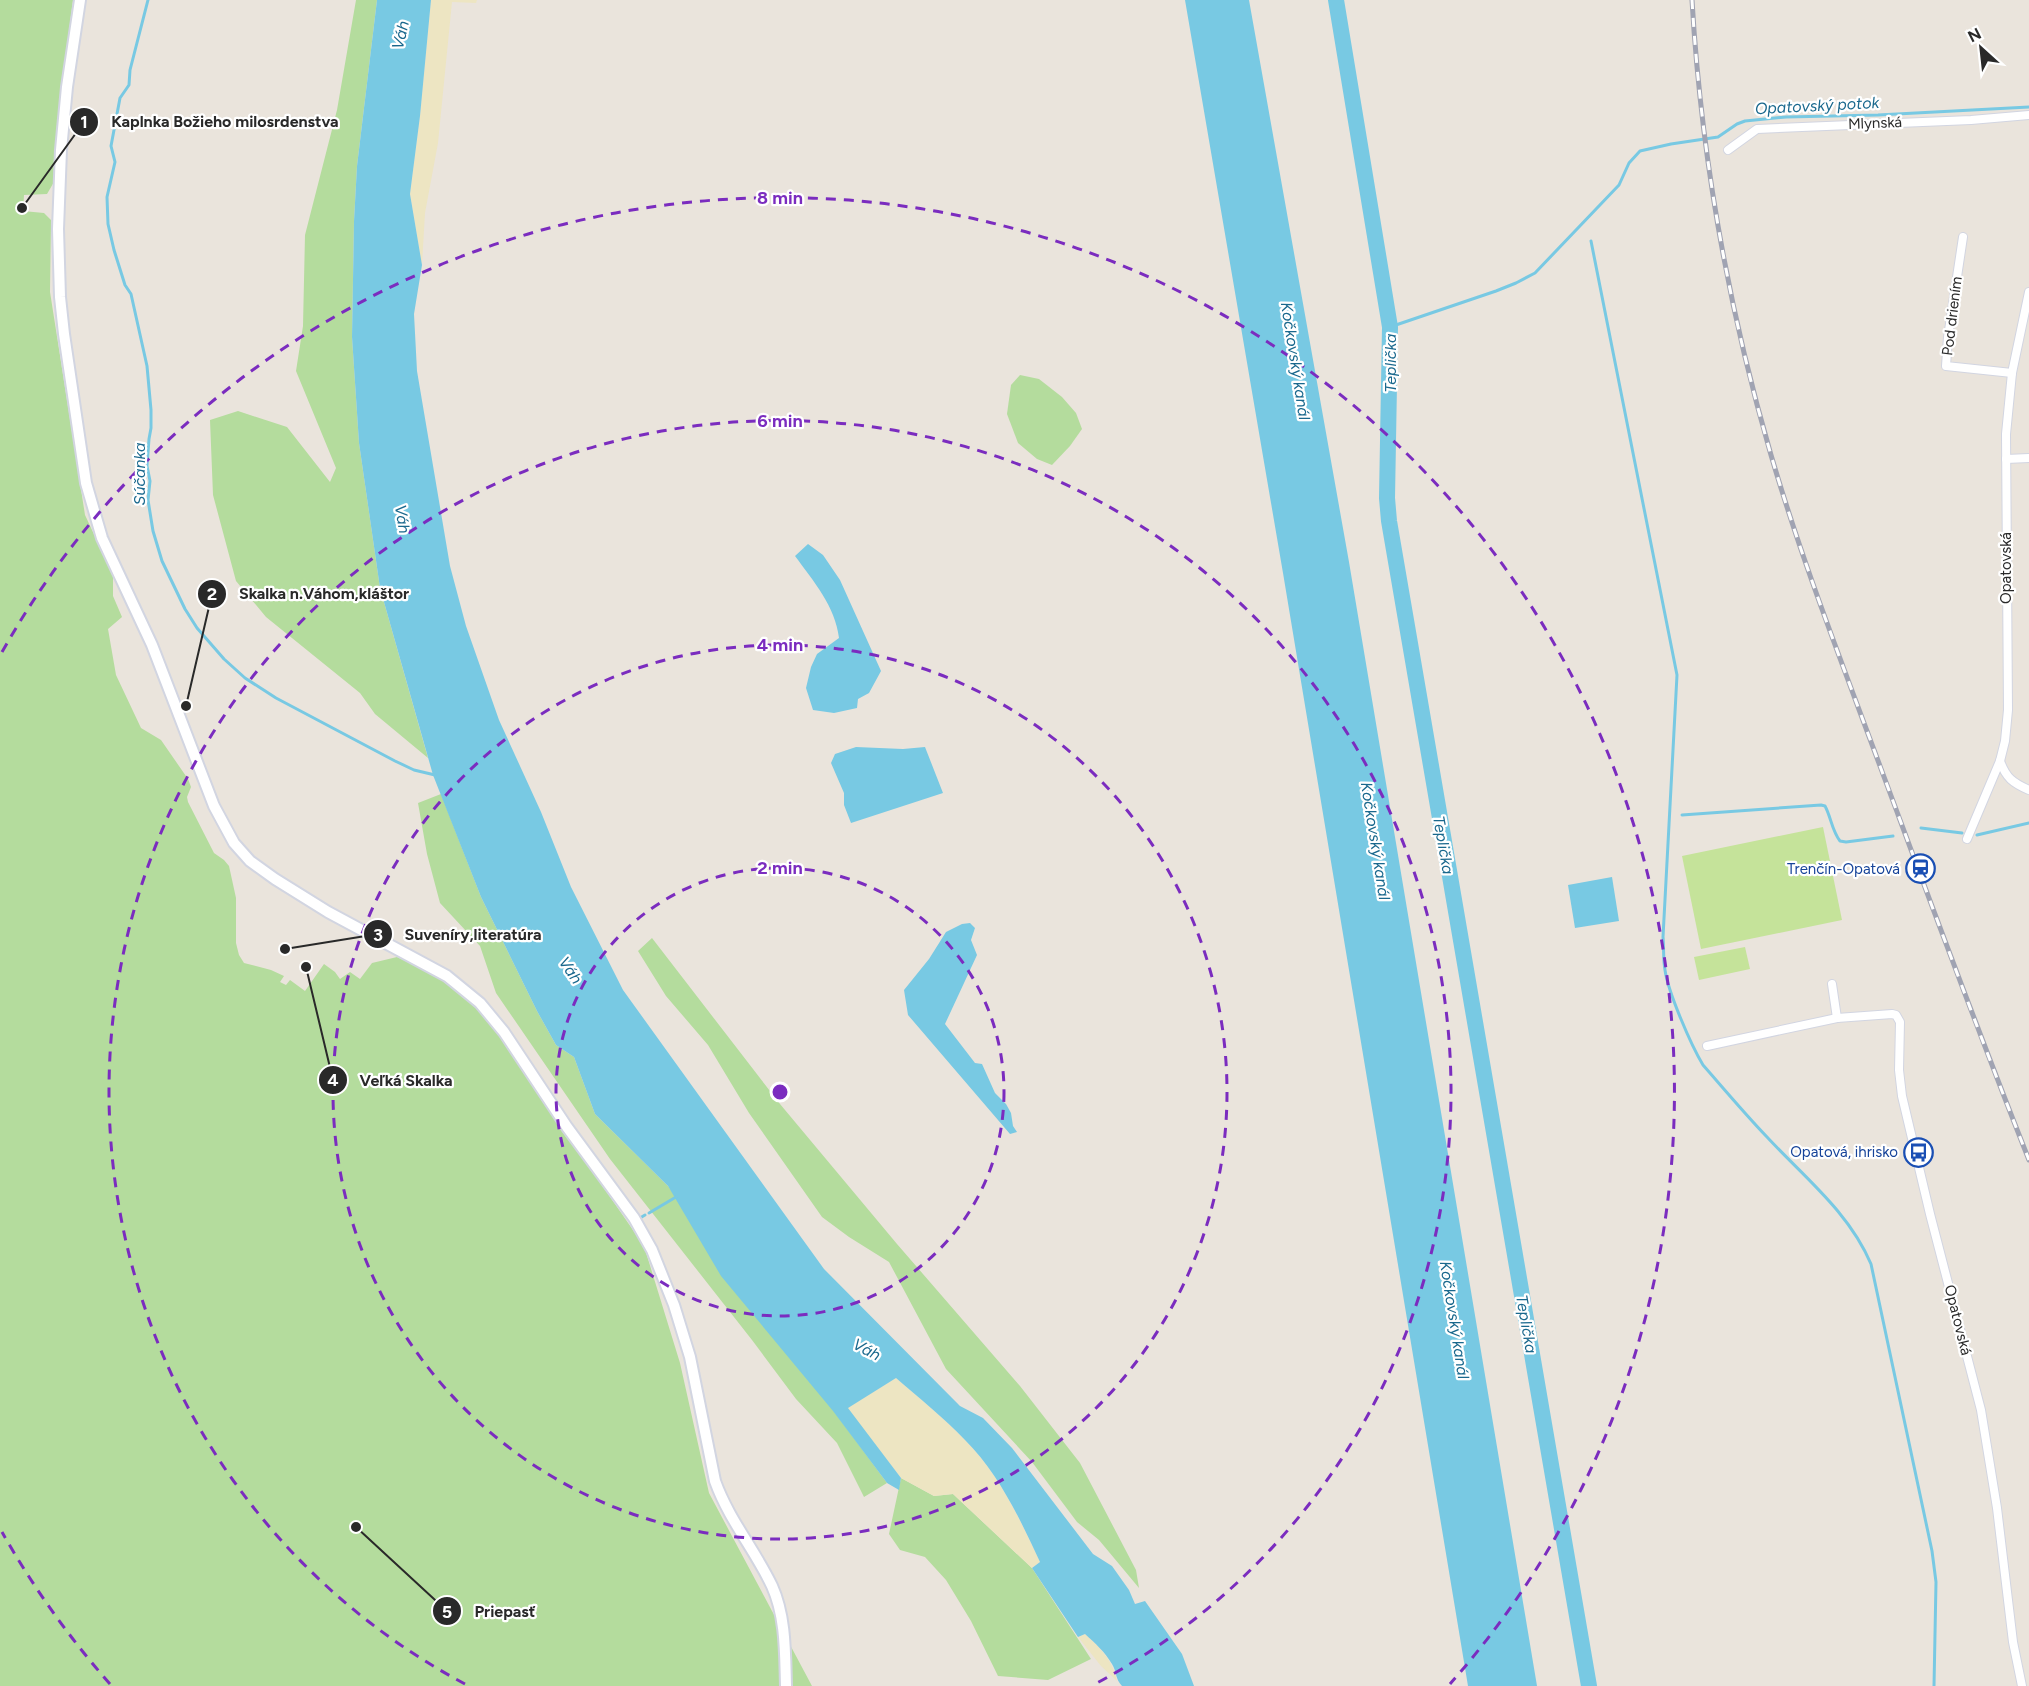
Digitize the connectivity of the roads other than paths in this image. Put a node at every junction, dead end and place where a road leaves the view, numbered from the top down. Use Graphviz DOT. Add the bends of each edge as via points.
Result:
graph roads {
  1 [pos="80,0"];
  2 [pos="2029,115"];
  3 [pos="1728,150"];
  4 [pos="1963,237"];
  5 [pos="2029,292"];
  6 [pos="2012,373"];
  7 [pos="2006,459"];
  8 [pos="2029,459"];
  9 [pos="2000,761"];
  10 [pos="2029,790"];
  11 [pos="1967,839"];
  12 [pos="1832,984"];
  13 [pos="1837,1018"];
  14 [pos="1707,1046"];
  15 [pos="786,1686"];
  16 [pos="2022,1686"];
  1 -- 15 [label="main road" via="65,108 58,229 64,334 86,483 102,538 145,627 214,806 234,843 267,874 356,928 447,976 480,1003 634,1218 674,1305 690,1357 722,1501 778,1601"];
  2 -- 3 [label="street, Mlynská" via="1757,129"];
  4 -- 6 [label="street, Pod driením" via="1946,366"];
  5 -- 6 [label="street, Opatovská"];
  6 -- 7 [label="street, Opatovská"];
  7 -- 8 [label="street"];
  7 -- 9 [label="street, Opatovská" via="2008,710"];
  9 -- 10 [label="street" via="2009,780"];
  9 -- 11 [label="street, Opatovská"];
  12 -- 13 [label="street"];
  13 -- 14 [label="street, Opatovská"];
  13 -- 16 [label="street, Opatovská" via="1892,1014 1900,1022 1902,1096 1981,1410"];
}
